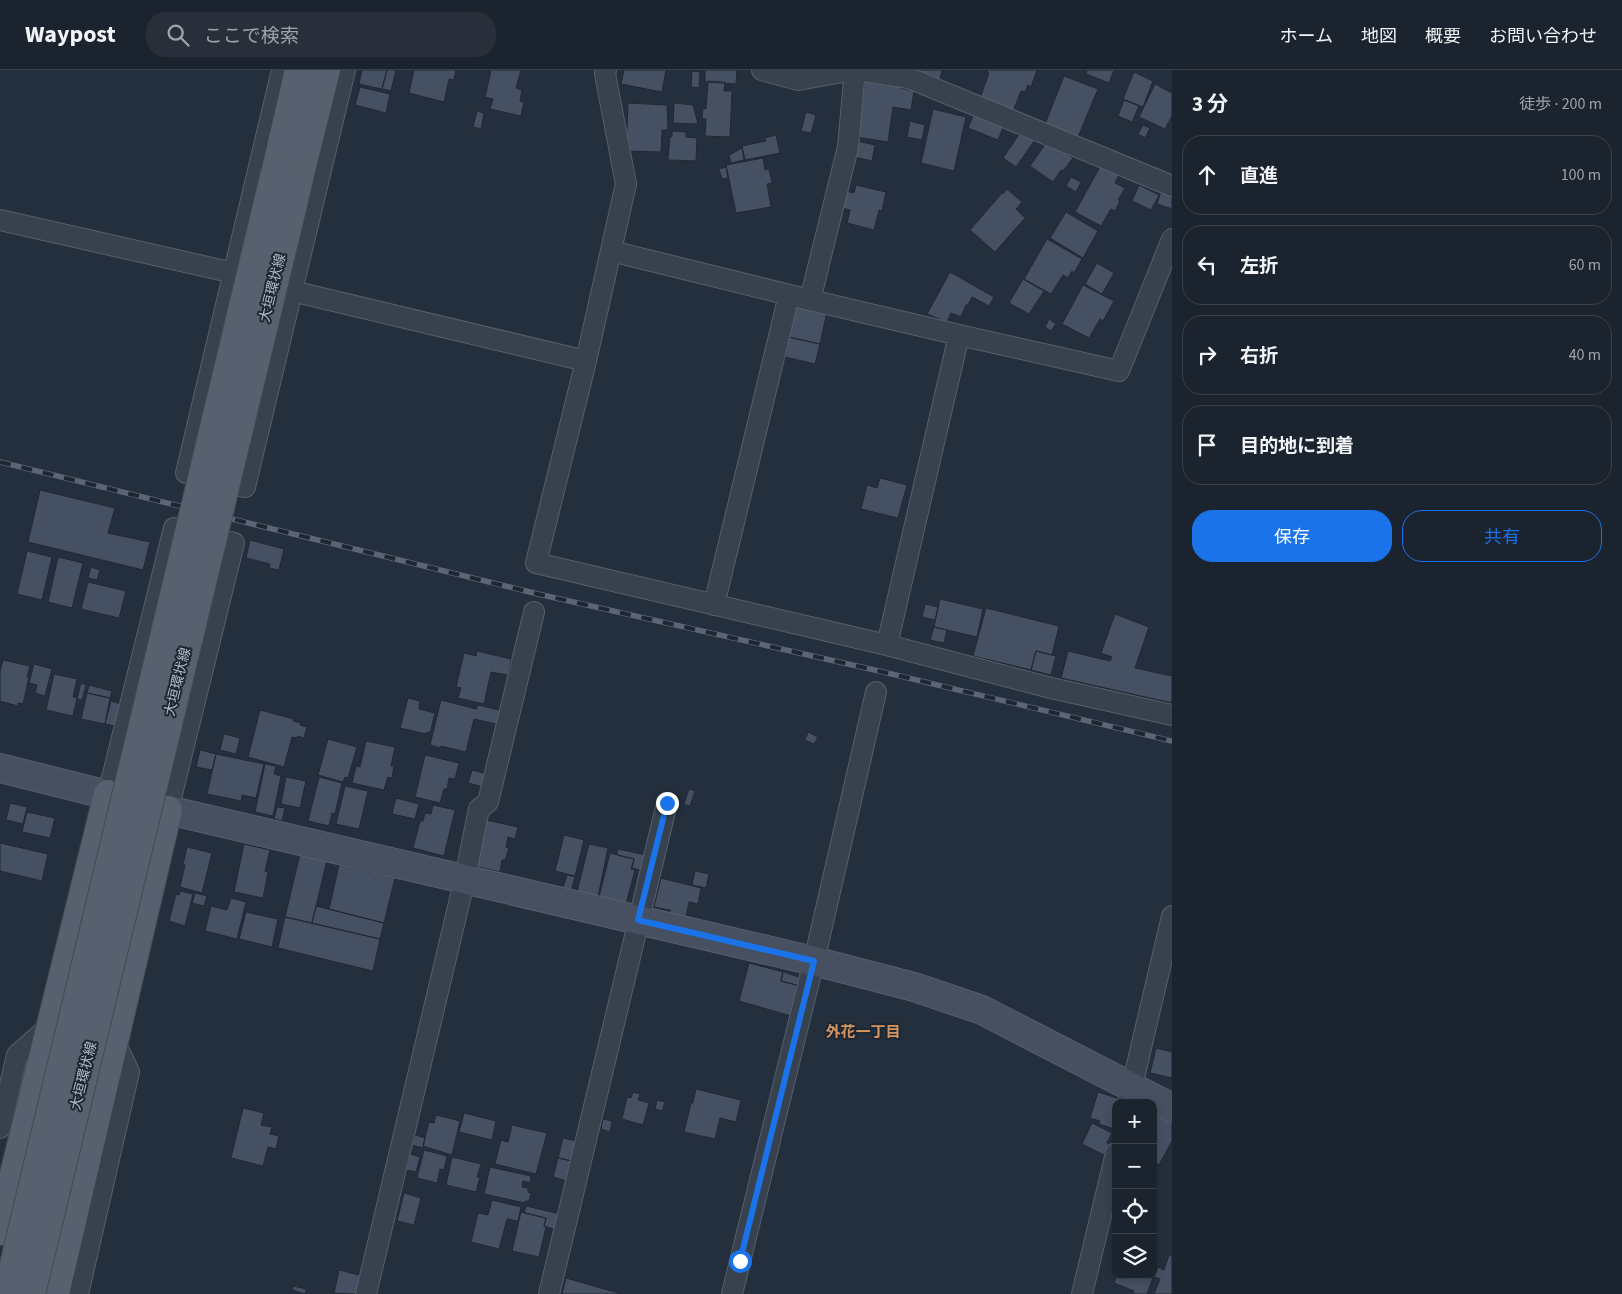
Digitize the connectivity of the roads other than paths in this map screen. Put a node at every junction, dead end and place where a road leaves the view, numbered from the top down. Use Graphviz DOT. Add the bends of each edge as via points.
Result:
graph roads {
  1 [pos="282,70"];
  2 [pos="299,70"];
  3 [pos="326,70"];
  4 [pos="344,70"];
  5 [pos="606,70"];
  6 [pos="762,70"];
  7 [pos="855,70"];
  8 [pos="287,176"];
  9 [pos="1172,186"];
  10 [pos="0,220"];
  11 [pos="1172,239"];
  12 [pos="611,251"];
  13 [pos="234,273"];
  14 [pos="292,291"];
  15 [pos="789,295"];
  16 [pos="810,300"];
  17 [pos="959,335"];
  18 [pos="586,361"];
  19 [pos="714,605"];
  20 [pos="534,612"];
  21 [pos="887,645"];
  22 [pos="876,692"];
  23 [pos="1172,715"];
  24 [pos="0,768"];
  25 [pos="108,794"];
  26 [pos="667,803"];
  27 [pos="168,810"];
  28 [pos="465,878"];
  29 [pos="1172,916"];
  30 [pos="638,920"];
  31 [pos="814,961"];
  32 [pos="51,1025"];
  33 [pos="1130,1095"];
  34 [pos="1172,1108"];
  35 [pos="0,1128"];
  36 [pos="1112,1170"];
  37 [pos="0,1231"];
  38 [pos="74,1292"];
  39 [pos="7,1294"];
  40 [pos="31,1294"];
  41 [pos="366,1294"];
  42 [pos="549,1294"];
  43 [pos="732,1294"];
  44 [pos="1082,1294"];
  1 -- 13 [label="street"];
  2 -- 8 [label="main road, 大垣環状線"];
  3 -- 8 [label="main road, 大垣環状線"];
  4 -- 14 [label="street"];
  5 -- 12 [label="street" via="626,184"];
  6 -- 7 [label="street" via="798,80"];
  7 -- 9 [label="street" via="909,78"];
  7 -- 16 [label="street" via="848,147"];
  8 -- 39 [label="main road, 大垣環状線, bridge"];
  8 -- 40 [label="main road, 大垣環状線, bridge"];
  10 -- 13 [label="street"];
  11 -- 17 [label="street" via="1119,371"];
  12 -- 15 [label="street"];
  12 -- 18 [label="street"];
  13 -- 14 [label="street" via="186,473 246,487"];
  14 -- 18 [label="street"];
  15 -- 16 [label="street"];
  15 -- 19 [label="street"];
  16 -- 17 [label="street"];
  17 -- 21 [label="street"];
  18 -- 19 [label="street" via="536,563"];
  19 -- 21 [label="street"];
  20 -- 28 [label="street" via="488,802 480,809"];
  21 -- 23 [label="street" via="1051,688"];
  22 -- 31 [label="street"];
  24 -- 25 [label="street"];
  25 -- 27 [label="street"];
  25 -- 27 [label="street" via="174,528 234,543"];
  25 -- 32 [label="main road"];
  26 -- 30 [label="street"];
  27 -- 28 [label="street"];
  27 -- 38 [label="main road" via="114,1040"];
  28 -- 30 [label="street"];
  28 -- 41 [label="street"];
  29 -- 33 [label="street"];
  30 -- 31 [label="street"];
  30 -- 42 [label="street"];
  31 -- 33 [label="street" via="914,987 982,1010"];
  31 -- 43 [label="street"];
  32 -- 35 [label="street" via="17,1055"];
  32 -- 37 [label="main road"];
  33 -- 34 [label="street"];
  36 -- 44 [label="street"];
}
